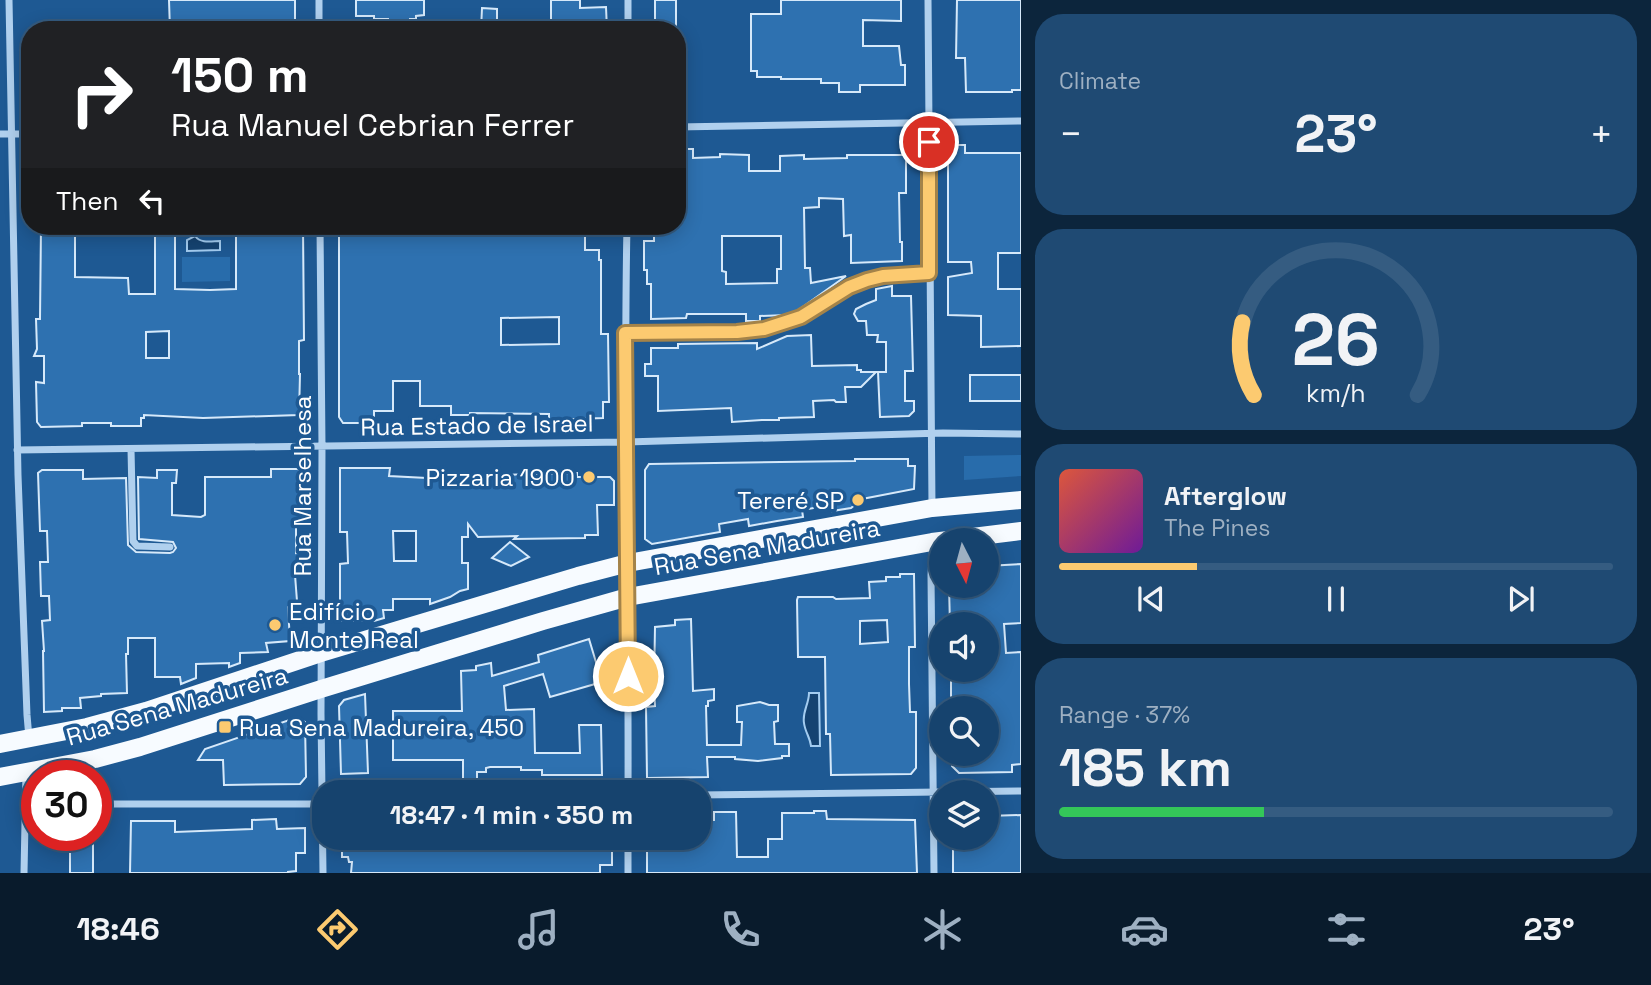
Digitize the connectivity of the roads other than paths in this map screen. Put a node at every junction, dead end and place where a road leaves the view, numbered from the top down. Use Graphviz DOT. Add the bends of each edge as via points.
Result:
graph roads {
  1 [pos="9,0"];
  2 [pos="319,0"];
  3 [pos="628,0"];
  4 [pos="928,0"];
  5 [pos="319,21"];
  6 [pos="628,21"];
  7 [pos="1021,121"];
  8 [pos="929,122"];
  9 [pos="686,127"];
  10 [pos="0,134"];
  11 [pos="11,134"];
  12 [pos="21,134"];
  13 [pos="320,235"];
  14 [pos="627,235"];
  15 [pos="929,273"];
  16 [pos="625,333"];
  17 [pos="930,434"];
  18 [pos="1021,434"];
  19 [pos="626,442"];
  20 [pos="322,446"];
  21 [pos="131,449"];
  22 [pos="17,450"];
  23 [pos="1021,500"];
  24 [pos="932,508"];
  25 [pos="1021,531"];
  26 [pos="999,534"];
  27 [pos="929,543"];
  28 [pos="170,547"];
  29 [pos="628,563"];
  30 [pos="628,597"];
  31 [pos="932,598"];
  32 [pos="321,653"];
  33 [pos="321,688"];
  34 [pos="29,738"];
  35 [pos="0,744"];
  36 [pos="90,760"];
  37 [pos="21,773"];
  38 [pos="0,777"];
  39 [pos="323,780"];
  40 [pos="628,780"];
  41 [pos="933,780"];
  42 [pos="999,791"];
  43 [pos="1021,791"];
  44 [pos="929,792"];
  45 [pos="711,795"];
  46 [pos="112,804"];
  47 [pos="312,804"];
  48 [pos="323,850"];
  49 [pos="628,850"];
  50 [pos="934,850"];
  51 [pos="25,851"];
  52 [pos="24,873"];
  53 [pos="323,873"];
  54 [pos="628,873"];
  55 [pos="934,873"];
  1 -- 11 [label="street"];
  2 -- 5 [label="street"];
  3 -- 6 [label="street"];
  4 -- 8 [label="street"];
  7 -- 8 [label="street"];
  8 -- 9 [label="street"];
  8 -- 15 [label="street"];
  10 -- 11 [label="street"];
  11 -- 12 [label="street"];
  11 -- 22 [label="street"];
  13 -- 20 [label="street, Rua Marselhesa"];
  14 -- 16 [label="street"];
  15 -- 16 [label="street" via="867,280 801,317 764,329"];
  15 -- 17 [label="street"];
  16 -- 19 [label="street"];
  17 -- 18 [label="street, Rua Estado de Israel"];
  17 -- 19 [label="street, Rua Estado de Israel"];
  17 -- 24 [label="street"];
  19 -- 20 [label="street, Rua Estado de Israel"];
  19 -- 29 [label="street"];
  20 -- 21 [label="street, Rua Estado de Israel"];
  20 -- 32 [label="street, Rua Marselhesa"];
  21 -- 22 [label="street, Rua Estado de Israel"];
  21 -- 28 [label="street" via="133,541 143,548"];
  22 -- 34 [label="street"];
  23 -- 24 [label="main road, Rua Sena Madureira"];
  24 -- 29 [label="main road, Rua Sena Madureira"];
  25 -- 26 [label="main road, Rua Sena Madureira"];
  27 -- 30 [label="main road, Rua Sena Madureira"];
  29 -- 30 [label="street"];
  29 -- 32 [label="main road, Rua Sena Madureira"];
  30 -- 33 [label="main road, Rua Sena Madureira"];
  30 -- 40 [label="street"];
  31 -- 41 [label="street"];
  32 -- 33 [label="street, Rua Marselhesa"];
  32 -- 34 [label="main road, Rua Sena Madureira" via="146,711"];
  33 -- 36 [label="main road, Rua Sena Madureira"];
  33 -- 39 [label="street, Rua Marselhesa"];
  34 -- 35 [label="main road, Rua Sena Madureira"];
  37 -- 38 [label="main road, Rua Sena Madureira"];
  42 -- 43 [label="street"];
  44 -- 45 [label="street"];
  46 -- 47 [label="street"];
  48 -- 53 [label="street, Rua Marselhesa"];
  49 -- 54 [label="street"];
  50 -- 55 [label="street"];
  51 -- 52 [label="street"];
}
